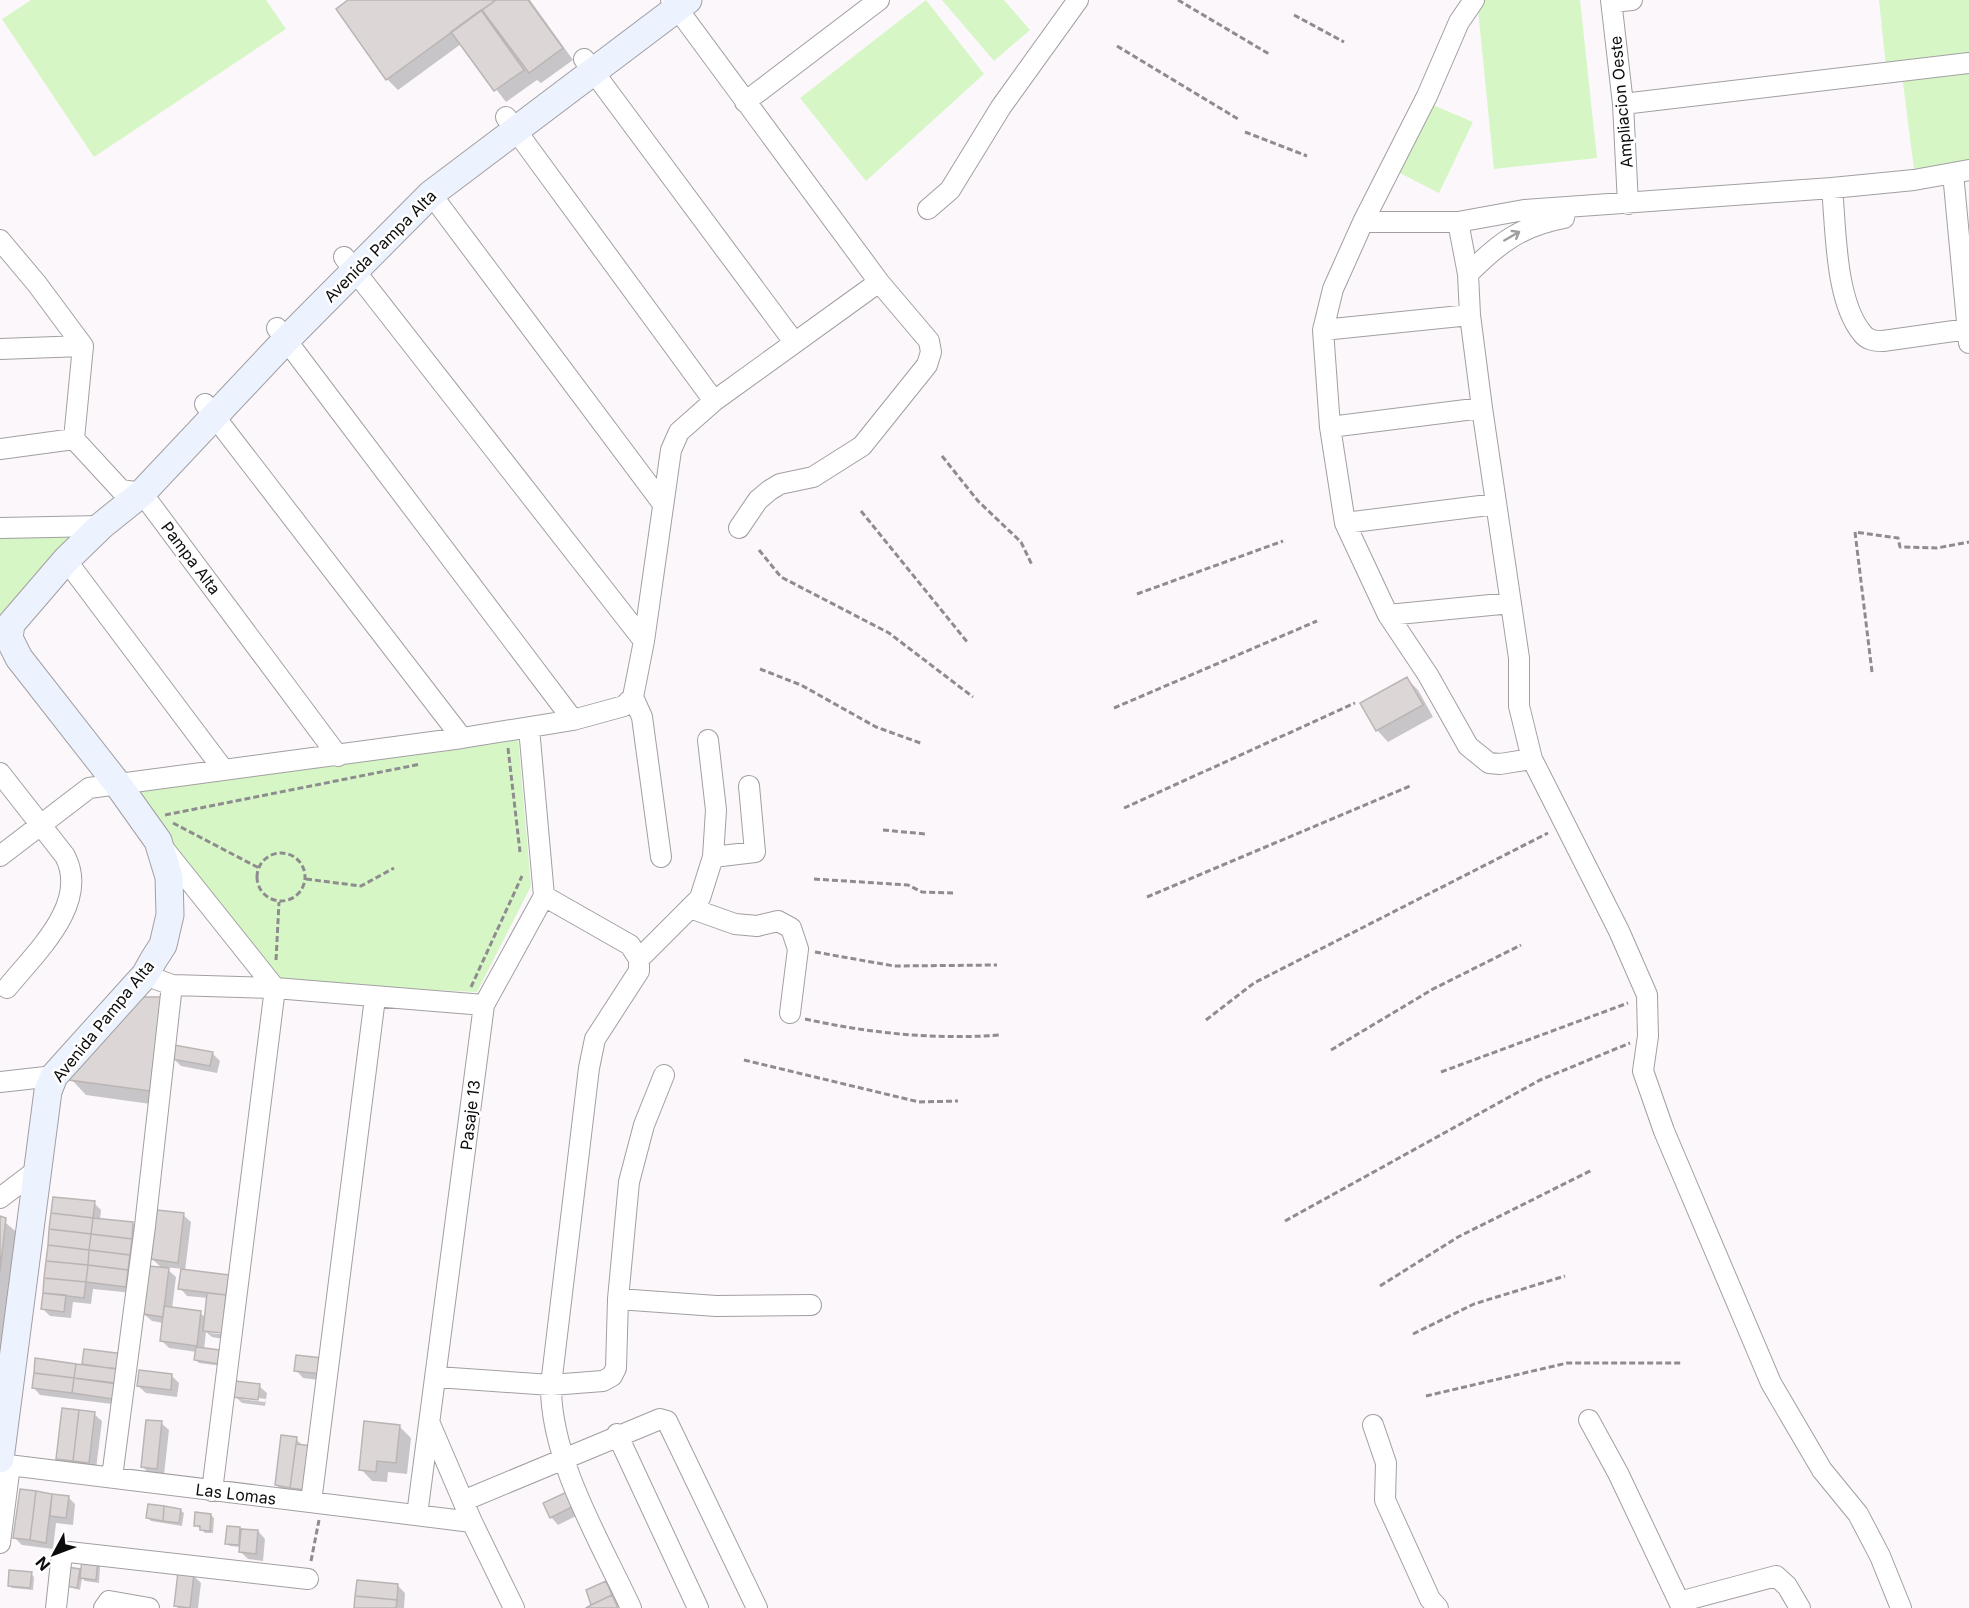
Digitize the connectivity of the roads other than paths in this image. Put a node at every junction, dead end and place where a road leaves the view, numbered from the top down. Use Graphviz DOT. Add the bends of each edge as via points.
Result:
graph roads {
  1 [pos="879,0"];
  2 [pos="1078,0"];
  3 [pos="1474,0"];
  4 [pos="1632,0"];
  5 [pos="1611,1"];
  6 [pos="675,2"];
  7 [pos="1969,63"];
  8 [pos="588,65"];
  9 [pos="745,102"];
  10 [pos="1623,104"];
  11 [pos="511,123"];
  12 [pos="1961,172"];
  13 [pos="1832,188"];
  14 [pos="430,194"];
  15 [pos="1629,204"];
  16 [pos="928,209"];
  17 [pos="1363,222"];
  18 [pos="1458,222"];
  19 [pos="0,240"];
  20 [pos="349,263"];
  21 [pos="1468,274"];
  22 [pos="879,282"];
  23 [pos="1470,315"];
  24 [pos="1323,330"];
  25 [pos="282,334"];
  26 [pos="1968,336"];
  27 [pos="794,342"];
  28 [pos="83,346"];
  29 [pos="0,349"];
  30 [pos="714,400"];
  31 [pos="1482,408"];
  32 [pos="210,410"];
  33 [pos="1330,427"];
  34 [pos="74,439"];
  35 [pos="0,449"];
  36 [pos="131,492"];
  37 [pos="663,504"];
  38 [pos="1496,504"];
  39 [pos="1345,523"];
  40 [pos="101,526"];
  41 [pos="0,528"];
  42 [pos="739,528"];
  43 [pos="66,560"];
  44 [pos="1511,603"];
  45 [pos="1388,615"];
  46 [pos="5,624"];
  47 [pos="644,641"];
  48 [pos="633,697"];
  49 [pos="573,720"];
  50 [pos="529,728"];
  51 [pos="462,738"];
  52 [pos="708,740"];
  53 [pos="338,756"];
  54 [pos="1532,759"];
  55 [pos="223,769"];
  56 [pos="0,772"];
  57 [pos="116,782"];
  58 [pos="750,786"];
  59 [pos="41,825"];
  60 [pos="158,841"];
  61 [pos="0,856"];
  62 [pos="661,857"];
  63 [pos="713,857"];
  64 [pos="544,896"];
  65 [pos="690,908"];
  66 [pos="639,958"];
  67 [pos="145,975"];
  68 [pos="172,985"];
  69 [pos="7,988"];
  70 [pos="275,988"];
  71 [pos="375,998"];
  72 [pos="484,1005"];
  73 [pos="790,1013"];
  74 [pos="664,1075"];
  75 [pos="54,1076"];
  76 [pos="0,1082"];
  77 [pos="37,1170"];
  78 [pos="0,1198"];
  79 [pos="618,1299"];
  80 [pos="812,1305"];
  81 [pos="437,1377"];
  82 [pos="550,1385"];
  83 [pos="1589,1420"];
  84 [pos="430,1424"];
  85 [pos="1372,1425"];
  86 [pos="617,1434"];
  87 [pos="562,1459"];
  88 [pos="3,1462"];
  89 [pos="112,1477"];
  90 [pos="212,1491"];
  91 [pos="463,1502"];
  92 [pos="317,1503"];
  93 [pos="417,1515"];
  94 [pos="472,1522"];
  95 [pos="0,1543"];
  96 [pos="308,1579"];
  97 [pos="1681,1605"];
  98 [pos="56,1608"];
  99 [pos="104,1608"];
  100 [pos="149,1608"];
  101 [pos="514,1608"];
  102 [pos="631,1608"];
  103 [pos="698,1608"];
  104 [pos="757,1608"];
  105 [pos="1438,1608"];
  106 [pos="1800,1608"];
  107 [pos="1901,1608"];
  1 -- 9 [label="street"];
  2 -- 16 [label="street" via="1000,107 950,190"];
  3 -- 17 [label="street" via="1459,22 1427,96"];
  4 -- 5 [label="street"];
  5 -- 10 [label="street, Ampliacion Oeste"];
  6 -- 8 [label="street, Avenida Pampa Alta"];
  6 -- 9 [label="street"];
  7 -- 10 [label="street"];
  8 -- 11 [label="street, Avenida Pampa Alta"];
  8 -- 27 [label="street"];
  9 -- 22 [label="street"];
  10 -- 15 [label="street, Ampliacion Oeste"];
  11 -- 14 [label="street, Avenida Pampa Alta"];
  11 -- 20 [label="street, Avenida Pampa Alta" via="422,183"];
  11 -- 30 [label="street"];
  12 -- 13 [label="street"];
  12 -- 26 [label="street"];
  13 -- 15 [label="street"];
  13 -- 26 [label="street" via="1843,286 1862,334 1883,341"];
  14 -- 20 [label="street, Avenida Pampa Alta"];
  14 -- 37 [label="street"];
  15 -- 18 [label="street" via="1524,210"];
  21 -- 15 [label="street, one-way" via="1496,247 1538,223"];
  17 -- 18 [label="street"];
  17 -- 24 [label="street" via="1333,289"];
  18 -- 21 [label="street"];
  19 -- 28 [label="street"];
  20 -- 25 [label="street, Avenida Pampa Alta"];
  20 -- 47 [label="street"];
  21 -- 23 [label="street"];
  22 -- 27 [label="street"];
  22 -- 42 [label="street" via="929,341 927,365 862,446 813,477 770,490"];
  23 -- 24 [label="street"];
  23 -- 31 [label="street"];
  24 -- 33 [label="street"];
  25 -- 32 [label="street, Avenida Pampa Alta"];
  25 -- 49 [label="street"];
  27 -- 30 [label="street"];
  28 -- 29 [label="street"];
  28 -- 34 [label="street"];
  30 -- 37 [label="street" via="679,432 671,450"];
  31 -- 33 [label="street"];
  31 -- 38 [label="street"];
  32 -- 36 [label="street, Avenida Pampa Alta"];
  32 -- 51 [label="street"];
  33 -- 39 [label="street"];
  34 -- 35 [label="street"];
  34 -- 36 [label="street, Pampa Alta"];
  36 -- 40 [label="street, Avenida Pampa Alta"];
  36 -- 53 [label="street, Pampa Alta"];
  37 -- 47 [label="street"];
  38 -- 39 [label="street"];
  38 -- 44 [label="street"];
  39 -- 45 [label="street"];
  40 -- 41 [label="street"];
  40 -- 43 [label="street, Avenida Pampa Alta"];
  43 -- 46 [label="street, Avenida Pampa Alta"];
  43 -- 55 [label="street"];
  44 -- 45 [label="street"];
  44 -- 54 [label="street" via="1519,658 1519,706"];
  45 -- 54 [label="street" via="1468,746 1489,763"];
  46 -- 57 [label="street, Avenida Pampa Alta" via="19,658"];
  47 -- 48 [label="street"];
  48 -- 49 [label="street" via="613,711"];
  48 -- 62 [label="street" via="642,717"];
  49 -- 50 [label="street"];
  50 -- 51 [label="street"];
  50 -- 64 [label="street"];
  51 -- 53 [label="street"];
  52 -- 63 [label="street" via="716,810"];
  53 -- 55 [label="street"];
  54 -- 107 [label="street" via="1647,995 1648,1036 1643,1071 1664,1131 1771,1383 1822,1470 1858,1514"];
  55 -- 57 [label="street"];
  56 -- 59 [label="street"];
  57 -- 59 [label="street" via="89,788"];
  57 -- 60 [label="street, Avenida Pampa Alta"];
  58 -- 63 [label="street" via="755,852"];
  59 -- 61 [label="street"];
  59 -- 69 [label="street" via="70,867 70,900 53,930"];
  60 -- 67 [label="street, Avenida Pampa Alta" via="169,877 170,915 163,945"];
  60 -- 70 [label="street"];
  63 -- 65 [label="street" via="700,898"];
  64 -- 66 [label="street" via="630,945"];
  64 -- 72 [label="street, Pasaje 13"];
  65 -- 66 [label="street"];
  65 -- 73 [label="street" via="735,924 757,926 772,921 784,922 791,928 798,950"];
  66 -- 82 [label="street" via="639,971 595,1039"];
  67 -- 68 [label="street"];
  67 -- 75 [label="street, Avenida Pampa Alta"];
  68 -- 70 [label="street"];
  68 -- 89 [label="street"];
  70 -- 71 [label="street"];
  70 -- 90 [label="street"];
  71 -- 72 [label="street"];
  71 -- 92 [label="street"];
  72 -- 81 [label="street, Pasaje 13"];
  74 -- 79 [label="street" via="644,1125 629,1182"];
  75 -- 76 [label="street"];
  75 -- 77 [label="street, Avenida Pampa Alta" via="48,1091"];
  77 -- 78 [label="street"];
  77 -- 88 [label="street, Avenida Pampa Alta"];
  79 -- 80 [label="street" via="716,1306"];
  79 -- 82 [label="street" via="616,1368 612,1376 603,1381"];
  81 -- 82 [label="street"];
  81 -- 84 [label="street, Pasaje 13"];
  82 -- 87 [label="street" via="550,1409"];
  83 -- 97 [label="street"];
  84 -- 91 [label="street"];
  84 -- 93 [label="street, Pasaje 13"];
  85 -- 105 [label="street" via="1386,1463 1385,1500 1430,1599"];
  86 -- 87 [label="street"];
  86 -- 103 [label="street"];
  86 -- 104 [label="street" via="660,1419 667,1421"];
  87 -- 91 [label="street"];
  87 -- 102 [label="street"];
  88 -- 89 [label="street, Las Lomas"];
  88 -- 95 [label="street"];
  89 -- 90 [label="street, Las Lomas"];
  90 -- 92 [label="street, Las Lomas"];
  91 -- 94 [label="street"];
  92 -- 93 [label="street, Las Lomas"];
  93 -- 94 [label="street, Las Lomas"];
  94 -- 101 [label="street"];
  96 -- 98 [label="street" via="69,1552 63,1556"];
  97 -- 106 [label="street" via="1776,1576"];
  99 -- 100 [label="street" via="109,1601"];
}
